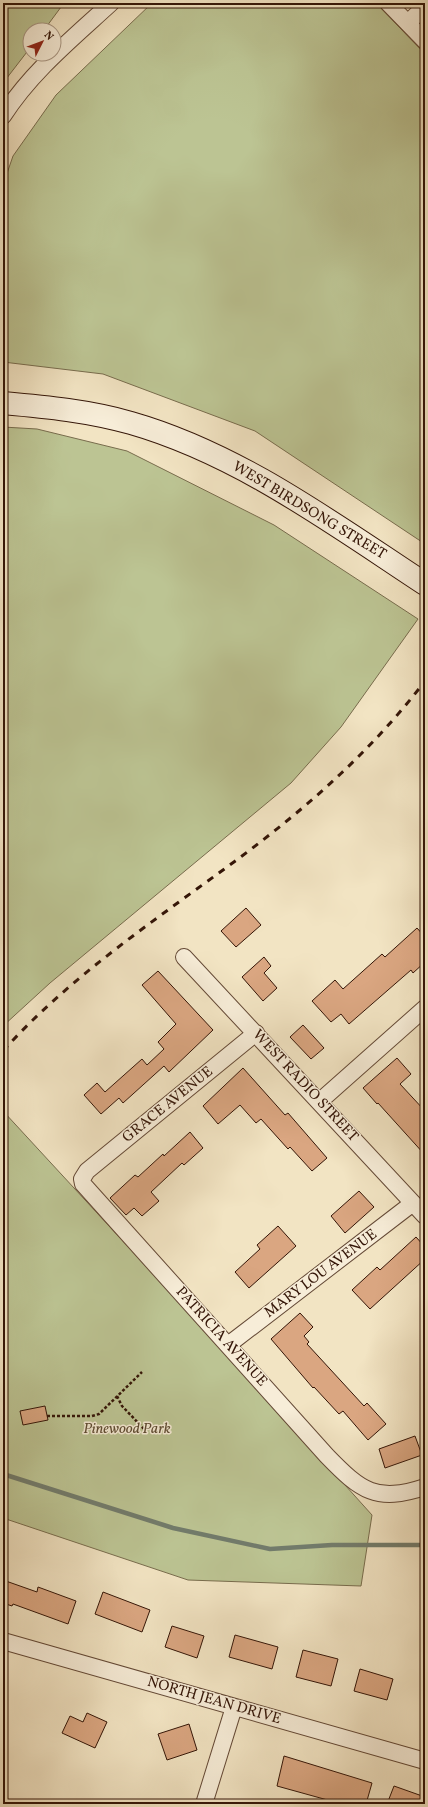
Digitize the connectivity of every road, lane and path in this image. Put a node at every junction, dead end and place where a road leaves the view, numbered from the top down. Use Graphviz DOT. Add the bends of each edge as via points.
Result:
graph roads {
  1 [pos="111,3"];
  2 [pos="388,3"];
  3 [pos="425,6"];
  4 [pos="408,23"];
  5 [pos="425,41"];
  6 [pos="3,116"];
  7 [pos="3,404"];
  8 [pos="425,584"];
  9 [pos="184,957"];
  10 [pos="425,1008"];
  11 [pos="256,1033"];
  12 [pos="319,1102"];
  13 [pos="82,1179"];
  14 [pos="413,1203"];
  15 [pos="425,1216"];
  16 [pos="228,1345"];
  17 [pos="142,1372"];
  18 [pos="117,1396"];
  19 [pos="47,1416"];
  20 [pos="144,1429"];
  21 [pos="425,1487"];
  22 [pos="3,1641"];
  23 [pos="234,1707"];
  24 [pos="425,1761"];
  25 [pos="204,1804"];
  1 -- 6 [label="street" via="41,69"];
  2 -- 4 [label="street"];
  3 -- 4 [label="street"];
  4 -- 5 [label="street"];
  7 -- 8 [label="street, WEST BIRDSONG STREET" via="66,409 110,418 153,430 215,456 293,498"];
  9 -- 11 [label="street, WEST RADIO STREET"];
  10 -- 12 [label="street"];
  11 -- 12 [label="street, WEST RADIO STREET"];
  11 -- 13 [label="street, GRACE AVENUE" via="87,1171"];
  12 -- 14 [label="street, WEST RADIO STREET"];
  13 -- 16 [label="street, PATRICIA AVENUE" via="84,1186"];
  14 -- 15 [label="street, WEST RADIO STREET"];
  14 -- 16 [label="street, MARY LOU AVENUE"];
  16 -- 21 [label="street, PATRICIA AVENUE" via="351,1480 383,1494 399,1494"];
  17 -- 18 [label="path"];
  18 -- 19 [label="path" via="102,1412 95,1415"];
  18 -- 20 [label="path" via="122,1406"];
  22 -- 23 [label="street, NORTH JEAN DRIVE"];
  23 -- 24 [label="street, NORTH JEAN DRIVE"];
  23 -- 25 [label="street"];
}
